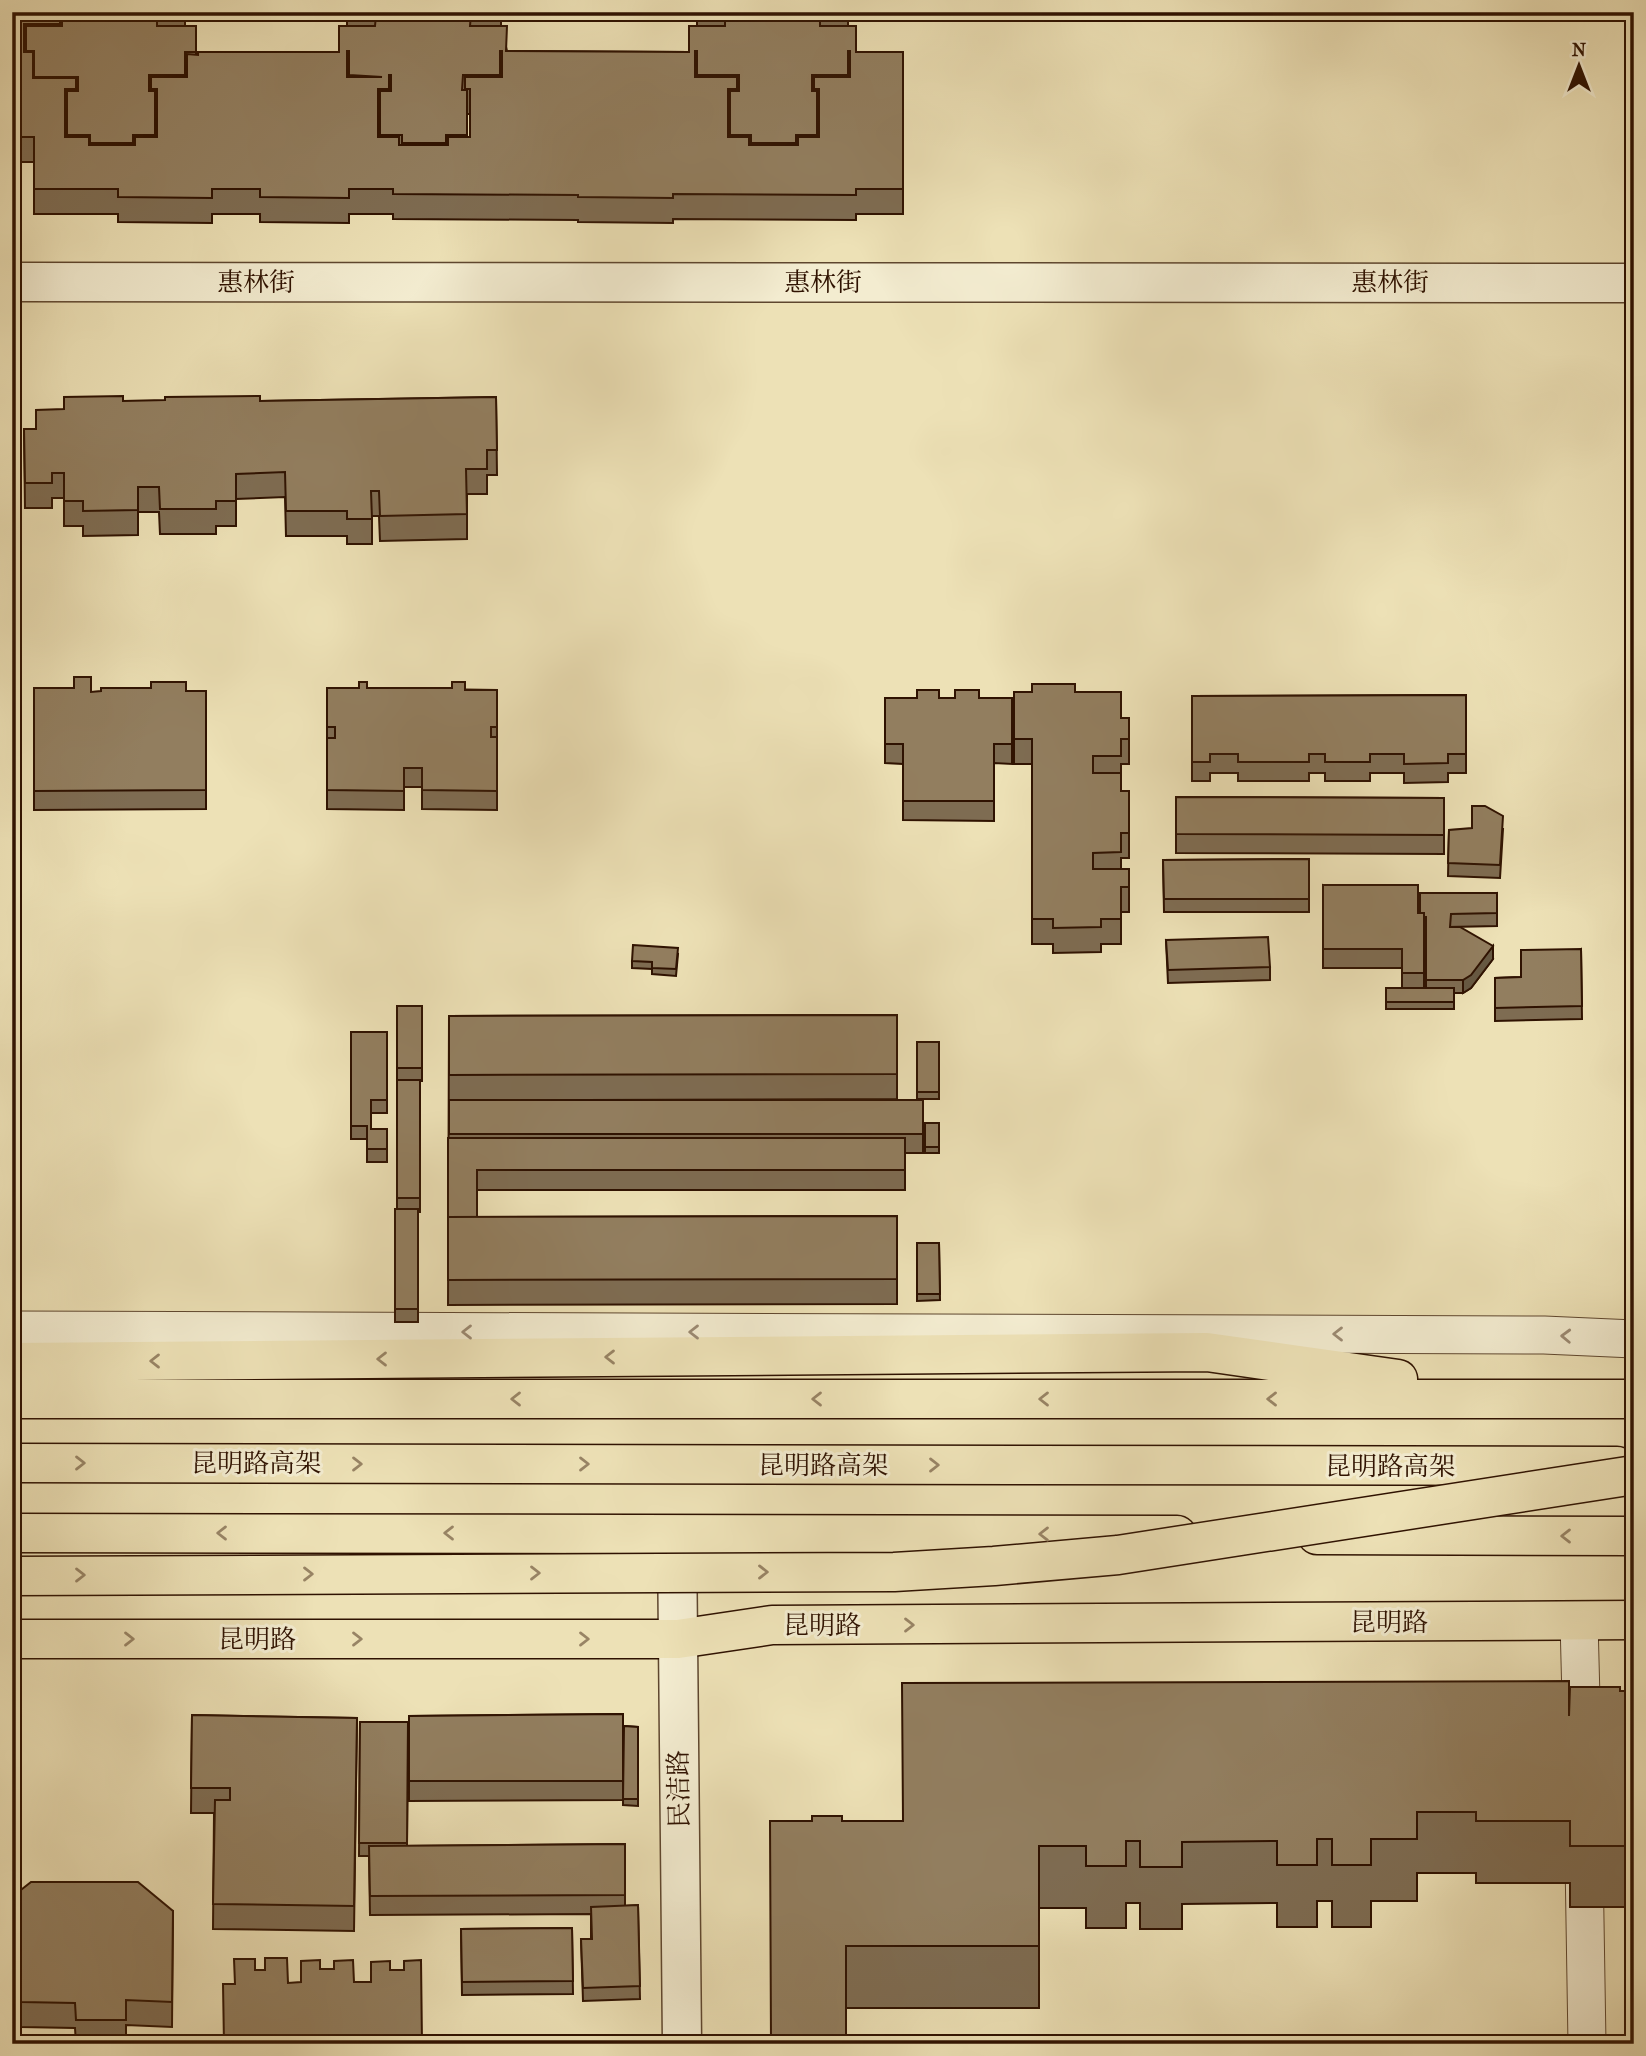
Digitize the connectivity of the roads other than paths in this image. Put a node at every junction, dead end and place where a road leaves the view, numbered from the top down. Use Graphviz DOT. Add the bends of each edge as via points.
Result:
graph roads {
  1 [pos="12,282"];
  2 [pos="1634,283"];
  3 [pos="12,1330"];
  4 [pos="1634,1339"];
  5 [pos="12,1362"];
  6 [pos="12,1399"];
  7 [pos="1532,1399"];
  8 [pos="1634,1399"];
  9 [pos="12,1463"];
  10 [pos="1634,1466"];
  11 [pos="1634,1475"];
  12 [pos="12,1533"];
  13 [pos="677,1534"];
  14 [pos="1634,1536"];
  15 [pos="12,1576"];
  16 [pos="1634,1620"];
  17 [pos="1580,1621"];
  18 [pos="12,1639"];
  19 [pos="678,1639"];
  20 [pos="1582,1771"];
  21 [pos="1583,1825"];
  22 [pos="682,2044"];
  23 [pos="1587,2044"];
  1 -- 2 [label="street, 惠林街"];
  4 -- 3 [label="street, one-way" via="1544,1335"];
  7 -- 5 [label="main road, one-way" via="1207,1352"];
  7 -- 6 [label="main road, one-way"];
  7 -- 8 [label="main road"];
  9 -- 10 [label="main road, 昆明路高架, one-way"];
  15 -- 11 [label="main road, one-way, bridge" via="894,1572 994,1566 1118,1555"];
  13 -- 12 [label="main road, one-way"];
  14 -- 13 [label="main road, one-way"];
  13 -- 19 [label="street, 民洁路"];
  16 -- 17 [label="main road, 昆明路"];
  19 -- 17 [label="main road, 昆明路, one-way" via="772,1625"];
  17 -- 20 [label="street"];
  18 -- 19 [label="main road, 昆明路, one-way"];
  19 -- 22 [label="street, 民洁路"];
  21 -- 23 [label="street"];
}
